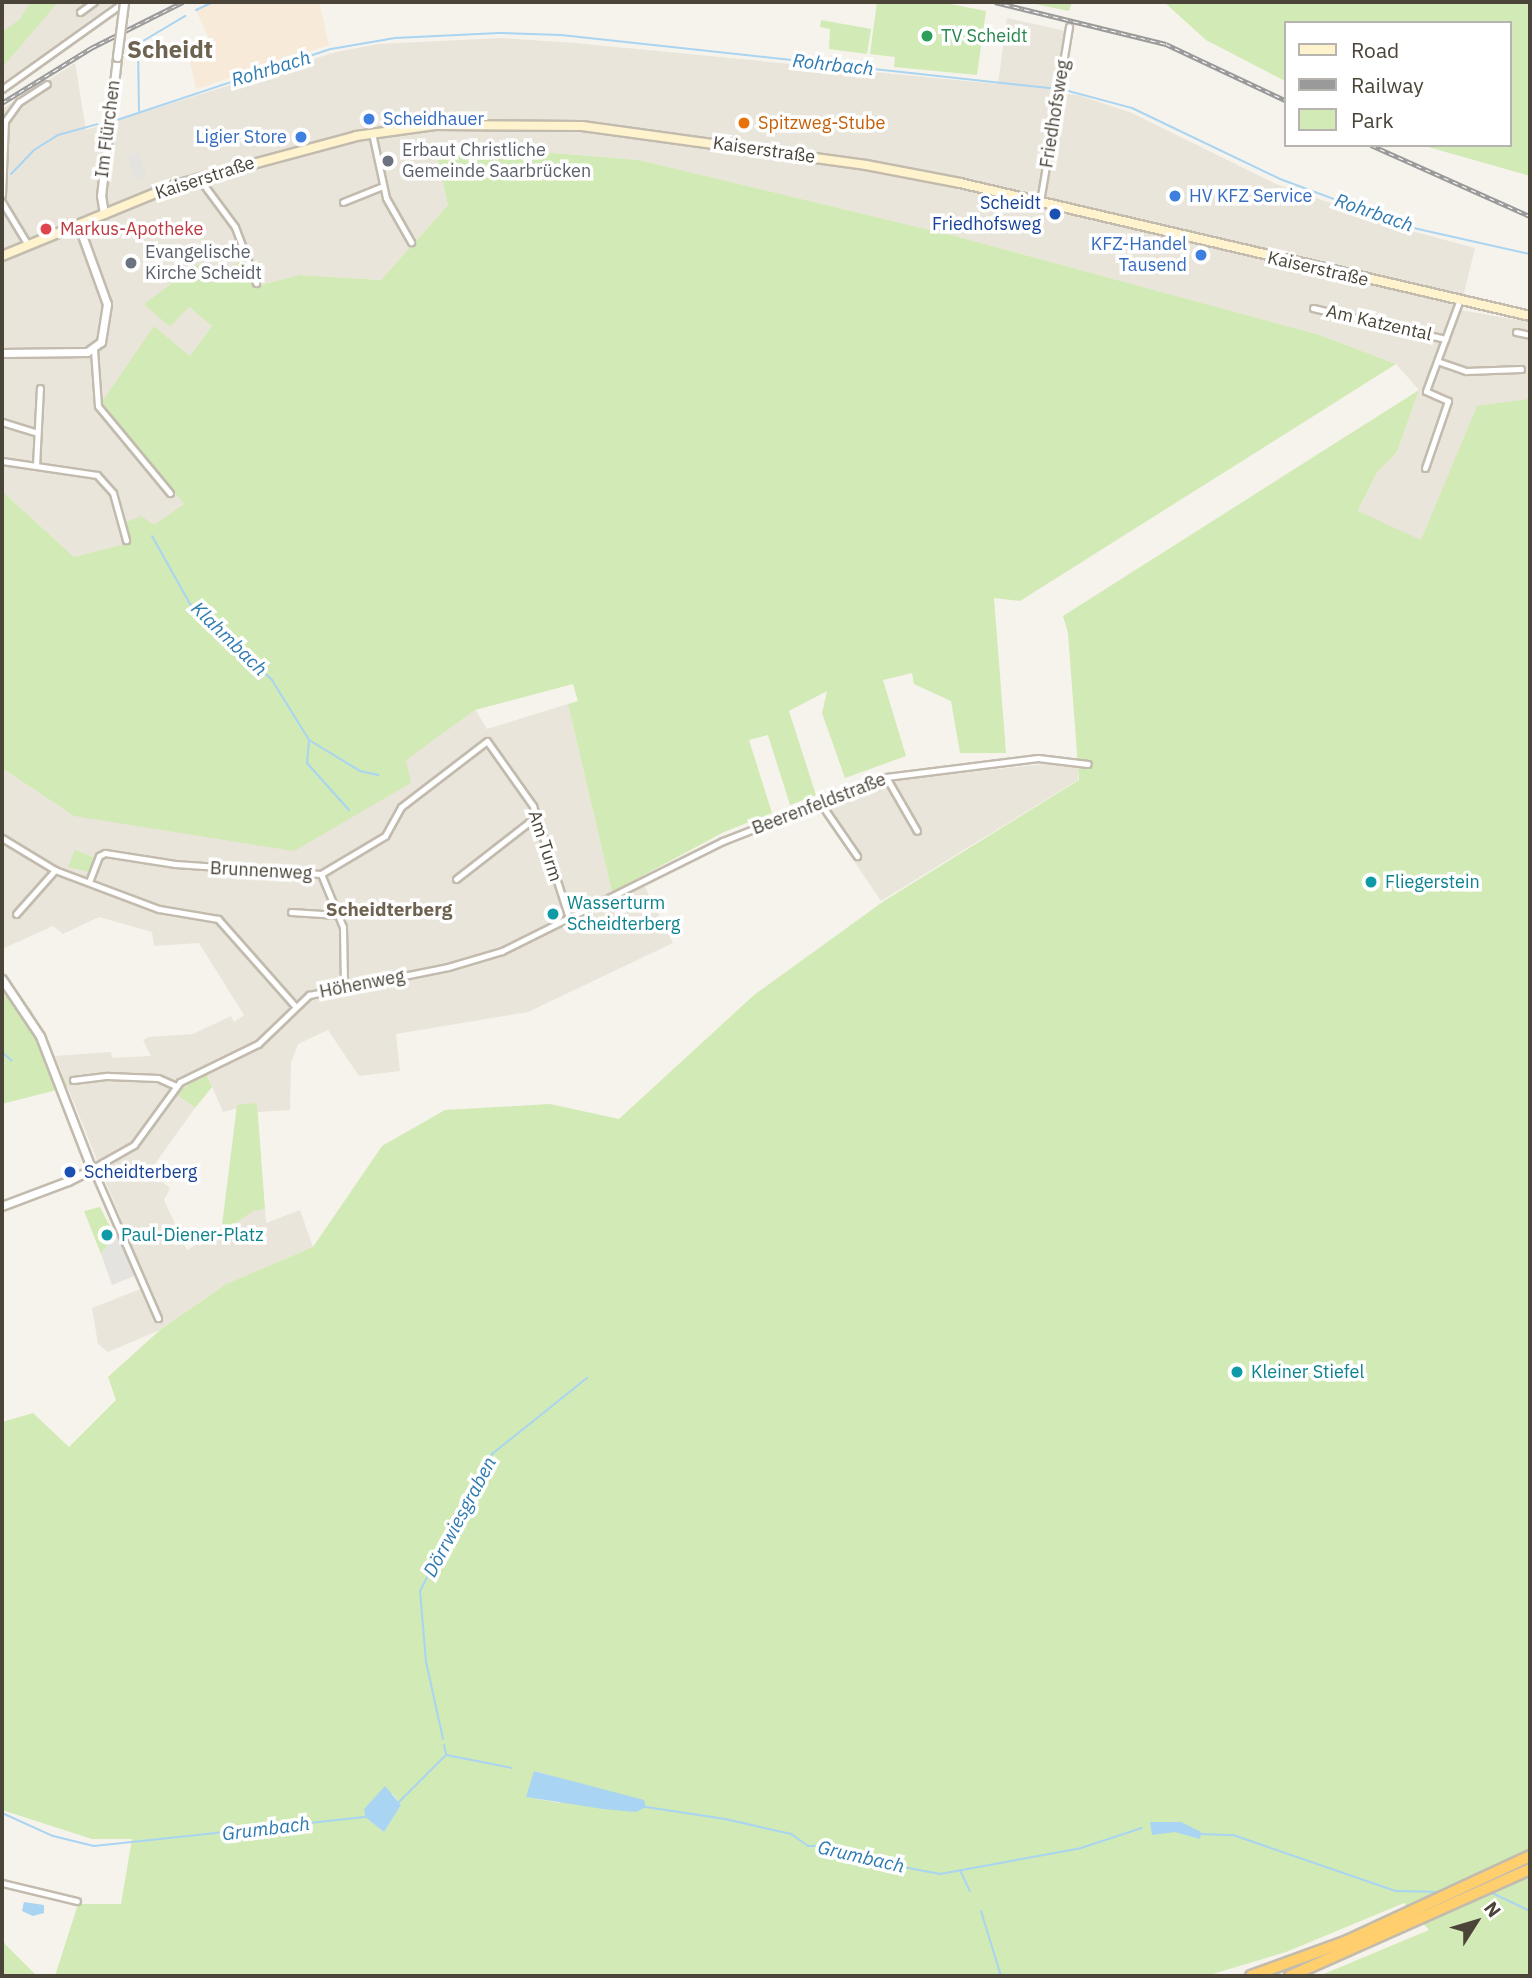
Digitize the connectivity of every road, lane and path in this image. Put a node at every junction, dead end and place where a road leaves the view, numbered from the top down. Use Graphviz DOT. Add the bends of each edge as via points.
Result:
graph roads {
  1 [pos="94,2"];
  2 [pos="124,2"];
  3 [pos="80,12"];
  4 [pos="1069,26"];
  5 [pos="47,84"];
  6 [pos="2,89"];
  7 [pos="372,133"];
  8 [pos="198,177"];
  9 [pos="383,186"];
  10 [pos="2,195"];
  11 [pos="2,202"];
  12 [pos="343,202"];
  13 [pos="1040,202"];
  14 [pos="104,214"];
  15 [pos="78,224"];
  16 [pos="411,242"];
  17 [pos="28,245"];
  18 [pos="2,256"];
  19 [pos="256,283"];
  20 [pos="1459,302"];
  21 [pos="1313,308"];
  22 [pos="1530,316"];
  23 [pos="1516,332"];
  24 [pos="1530,335"];
  25 [pos="1445,339"];
  26 [pos="94,350"];
  27 [pos="2,353"];
  28 [pos="1437,361"];
  29 [pos="1521,369"];
  30 [pos="40,388"];
  31 [pos="2,422"];
  32 [pos="37,433"];
  33 [pos="2,461"];
  34 [pos="36,466"];
  35 [pos="1424,468"];
  36 [pos="170,493"];
  37 [pos="126,540"];
  38 [pos="487,741"];
  39 [pos="1088,764"];
  40 [pos="886,777"];
  41 [pos="819,801"];
  42 [pos="537,817"];
  43 [pos="917,831"];
  44 [pos="2,838"];
  45 [pos="857,856"];
  46 [pos="55,870"];
  47 [pos="321,874"];
  48 [pos="456,879"];
  49 [pos="89,882"];
  50 [pos="291,912"];
  51 [pos="16,914"];
  52 [pos="338,915"];
  53 [pos="569,921"];
  54 [pos="2,979"];
  55 [pos="344,985"];
  56 [pos="294,1005"];
  57 [pos="73,1080"];
  58 [pos="176,1086"];
  59 [pos="90,1170"];
  60 [pos="2,1206"];
  61 [pos="158,1318"];
  62 [pos="1530,1856"];
  63 [pos="1530,1870"];
  64 [pos="2,1883"];
  65 [pos="77,1901"];
  66 [pos="1291,1972"];
  67 [pos="1251,1976"];
  1 -- 3 [label="street"];
  2 -- 6 [label="street"];
  2 -- 14 [label="street, Im Flürchen, bridge" via="100,196"];
  4 -- 13 [label="street, Friedhofsweg"];
  5 -- 10 [label="street" via="19,102 5,121"];
  7 -- 8 [label="main road, Kaiserstraße"];
  7 -- 9 [label="street"];
  7 -- 13 [label="main road, Kaiserstraße" via="435,125 582,126 866,164"];
  8 -- 14 [label="main road, Kaiserstraße"];
  8 -- 19 [label="street" via="235,227"];
  9 -- 12 [label="street"];
  9 -- 16 [label="street" via="389,206"];
  11 -- 17 [label="street"];
  13 -- 20 [label="main road, Kaiserstraße"];
  14 -- 15 [label="main road, Kaiserstraße"];
  15 -- 17 [label="main road, Kaiserstraße"];
  15 -- 26 [label="street" via="108,309 105,332"];
  17 -- 18 [label="main road, Kaiserstraße"];
  20 -- 22 [label="main road, Kaiserstraße"];
  20 -- 25 [label="street"];
  21 -- 25 [label="street, Am Katzental"];
  23 -- 24 [label="street"];
  25 -- 28 [label="street"];
  26 -- 27 [label="street"];
  26 -- 36 [label="street" via="98,406"];
  28 -- 29 [label="street" via="1465,371"];
  28 -- 35 [label="street" via="1426,391 1448,401"];
  30 -- 32 [label="street"];
  31 -- 32 [label="street"];
  32 -- 34 [label="street"];
  33 -- 34 [label="street"];
  34 -- 37 [label="street" via="77,469 102,478 115,498"];
  38 -- 42 [label="street, Am Turm"];
  38 -- 47 [label="street, Brunnenweg" via="401,807 385,836"];
  39 -- 40 [label="street, Beerenfeldstraße" via="1038,758"];
  40 -- 41 [label="street, Beerenfeldstraße"];
  40 -- 43 [label="street"];
  41 -- 45 [label="street"];
  41 -- 53 [label="street, Beerenfeldstraße" via="723,841"];
  42 -- 48 [label="street"];
  42 -- 53 [label="street, Am Turm"];
  44 -- 46 [label="street"];
  46 -- 49 [label="street"];
  46 -- 51 [label="street" via="44,888"];
  47 -- 49 [label="street, Brunnenweg" via="188,866 105,853 99,856"];
  47 -- 52 [label="street"];
  49 -- 56 [label="street" via="159,909 218,919"];
  50 -- 52 [label="street"];
  52 -- 55 [label="street" via="345,943"];
  53 -- 55 [label="street, Höhenweg" via="502,951 448,967"];
  54 -- 59 [label="street" via="40,1036"];
  55 -- 56 [label="street, Höhenweg" via="309,995"];
  56 -- 58 [label="street, Höhenweg" via="258,1044"];
  57 -- 58 [label="street" via="158,1078"];
  58 -- 59 [label="street, Höhenweg" via="134,1145"];
  59 -- 60 [label="street, Höhenweg"];
  59 -- 61 [label="street"];
  62 -- 66 [label="highway"];
  63 -- 66 [label="highway"];
  64 -- 65 [label="street"];
  66 -- 67 [label="highway"];
}
